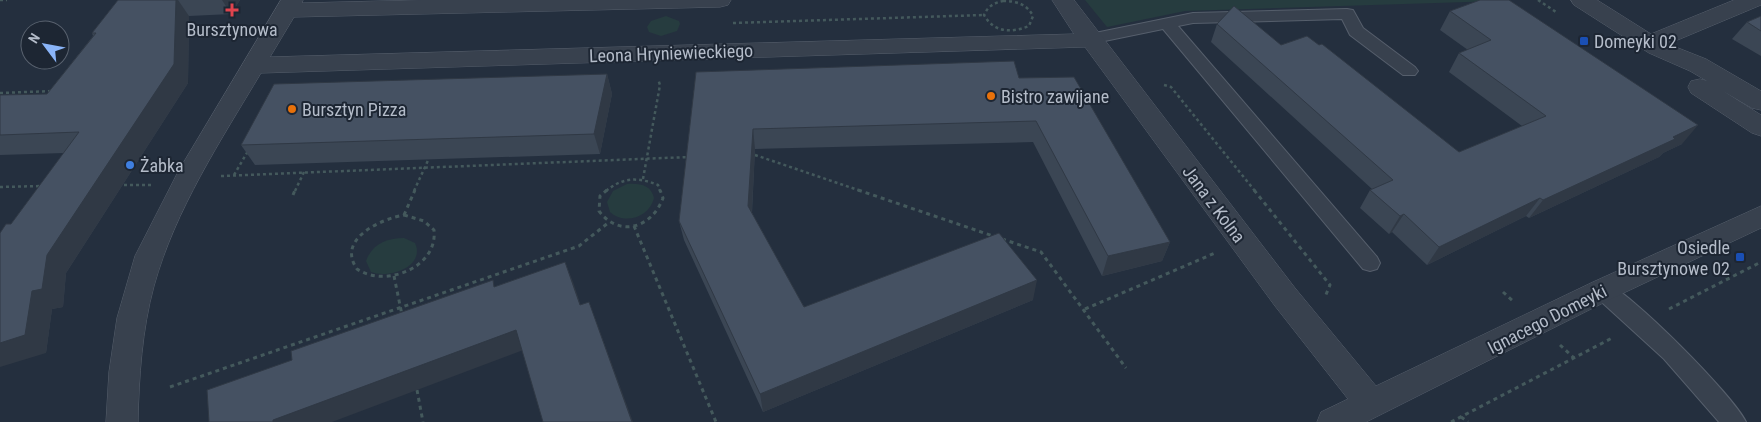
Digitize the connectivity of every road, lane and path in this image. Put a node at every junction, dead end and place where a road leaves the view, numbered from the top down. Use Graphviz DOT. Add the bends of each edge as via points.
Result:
graph roads {
  1 [pos="0,0"];
  2 [pos="8,0"];
  3 [pos="720,0"];
  4 [pos="1063,0"];
  5 [pos="1582,0"];
  6 [pos="1754,0"];
  7 [pos="289,5"];
  8 [pos="984,15"];
  9 [pos="725,23"];
  10 [pos="1168,24"];
  11 [pos="1090,38"];
  12 [pos="1654,45"];
  13 [pos="659,53"];
  14 [pos="252,65"];
  15 [pos="1409,71"];
  16 [pos="61,90"];
  17 [pos="0,93"];
  18 [pos="1761,102"];
  19 [pos="1761,127"];
  20 [pos="248,150"];
  21 [pos="432,153"];
  22 [pos="755,155"];
  23 [pos="693,156"];
  24 [pos="646,159"];
  25 [pos="425,168"];
  26 [pos="304,172"];
  27 [pos="234,175"];
  28 [pos="215,176"];
  29 [pos="643,179"];
  30 [pos="110,185"];
  31 [pos="157,185"];
  32 [pos="46,186"];
  33 [pos="0,187"];
  34 [pos="293,195"];
  35 [pos="404,215"];
  36 [pos="1761,216"];
  37 [pos="608,223"];
  38 [pos="634,226"];
  39 [pos="1216,253"];
  40 [pos="1761,262"];
  41 [pos="1370,263"];
  42 [pos="394,276"];
  43 [pos="1603,290"];
  44 [pos="400,307"];
  45 [pos="1085,309"];
  46 [pos="1642,323"];
  47 [pos="404,325"];
  48 [pos="1126,368"];
  49 [pos="170,387"];
  50 [pos="417,390"];
  51 [pos="1370,403"];
  52 [pos="1461,416"];
  53 [pos="122,422"];
  54 [pos="423,422"];
  55 [pos="716,422"];
  56 [pos="1333,422"];
  57 [pos="1451,422"];
  58 [pos="1468,422"];
  59 [pos="1734,422"];
  1 -- 2 [label="path"];
  3 -- 7 [label="street"];
  4 -- 11 [label="street, Jana z Kolna"];
  5 -- 12 [label="street"];
  6 -- 12 [label="street"];
  7 -- 14 [label="street"];
  8 -- 9 [label="path"];
  10 -- 11 [label="lane"];
  10 -- 15 [label="lane" via="1193,18 1347,14 1356,31"];
  10 -- 41 [label="lane"];
  11 -- 13 [label="street, Leona Hryniewieckiego"];
  11 -- 51 [label="street, Jana z Kolna"];
  12 -- 18 [label="street" via="1698,65"];
  12 -- 19 [label="street" via="1681,75"];
  13 -- 14 [label="street, Leona Hryniewieckiego"];
  13 -- 24 [label="path" via="656,70 660,85"];
  14 -- 53 [label="street" via="160,229 148,260 138,289 132,323"];
  16 -- 17 [label="path"];
  20 -- 27 [label="path"];
  21 -- 25 [label="path"];
  22 -- 45 [label="path" via="1041,252"];
  23 -- 24 [label="path"];
  24 -- 25 [label="path"];
  24 -- 29 [label="path"];
  25 -- 26 [label="path"];
  25 -- 35 [label="path"];
  26 -- 27 [label="path"];
  26 -- 34 [label="path"];
  27 -- 28 [label="path"];
  29 -- 37 [label="path" via="623,180 600,196 598,211"];
  29 -- 38 [label="path" via="658,185 663,198 652,218"];
  30 -- 31 [label="path"];
  32 -- 33 [label="path"];
  35 -- 42 [label="path" via="430,223 435,231 435,242 421,263"];
  35 -- 42 [label="path" via="380,221 369,228 354,245 351,254 357,271 365,276"];
  36 -- 43 [label="street, Ignacego Domeyki"];
  37 -- 38 [label="path"];
  37 -- 44 [label="path" via="579,246"];
  38 -- 55 [label="path"];
  39 -- 45 [label="path"];
  40 -- 46 [label="path"];
  42 -- 44 [label="path"];
  43 -- 46 [label="lane"];
  43 -- 51 [label="street, Ignacego Domeyki"];
  44 -- 47 [label="path"];
  44 -- 49 [label="path"];
  45 -- 48 [label="path"];
  46 -- 52 [label="path"];
  46 -- 59 [label="lane" via="1692,372"];
  50 -- 54 [label="path"];
  51 -- 56 [label="street, Ignacego Domeyki"];
  52 -- 57 [label="path"];
  52 -- 58 [label="path"];
}
